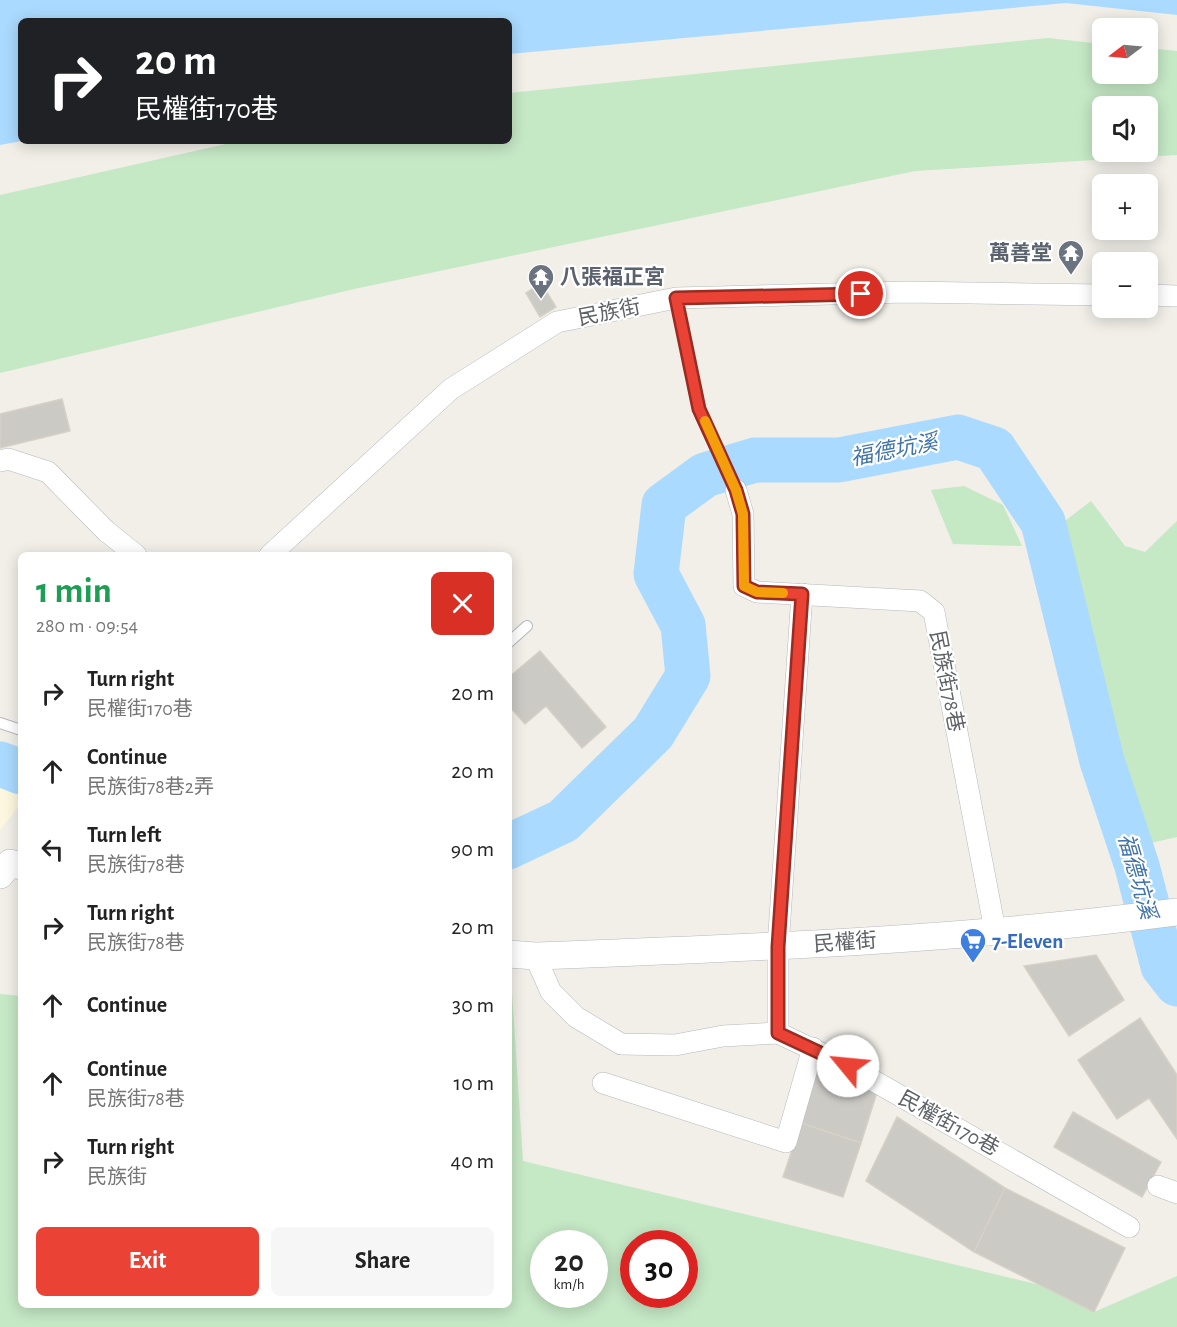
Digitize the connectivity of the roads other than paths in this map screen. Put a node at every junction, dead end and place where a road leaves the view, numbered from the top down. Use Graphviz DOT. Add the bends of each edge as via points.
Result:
graph roads {
  1 [pos="1092,295"];
  2 [pos="1158,295"];
  3 [pos="1177,296"];
  4 [pos="676,298"];
  5 [pos="0,461"];
  6 [pos="736,490"];
  7 [pos="132,552"];
  8 [pos="280,552"];
  9 [pos="802,594"];
  10 [pos="527,626"];
  11 [pos="512,639"];
  12 [pos="0,723"];
  13 [pos="18,729"];
  14 [pos="1177,912"];
  15 [pos="994,930"];
  16 [pos="778,947"];
  17 [pos="522,955"];
  18 [pos="778,1033"];
  19 [pos="813,1048"];
  20 [pos="603,1083"];
  21 [pos="1129,1227"];
  1 -- 4 [label="street, 民族街" via="907,292"];
  2 -- 3 [label="street"];
  4 -- 6 [label="lane" via="699,409"];
  4 -- 8 [label="street, 民族街" via="558,322 451,389"];
  5 -- 7 [label="street" via="8,459 48,472"];
  6 -- 9 [label="street, 民族街78巷" via="743,514 744,586 757,592"];
  9 -- 15 [label="street, 民族街78巷" via="920,601 934,612"];
  9 -- 16 [label="street"];
  10 -- 11 [label="lane"];
  12 -- 13 [label="lane"];
  14 -- 15 [label="street, 民權街"];
  15 -- 16 [label="street, 民權街"];
  16 -- 17 [label="street, 民權街"];
  16 -- 18 [label="street"];
  17 -- 18 [label="street" via="576,1017 621,1044 675,1045 723,1036"];
  18 -- 19 [label="street, 民權街170巷"];
  19 -- 20 [label="street" via="786,1142"];
  19 -- 21 [label="street, 民權街170巷"];
}
